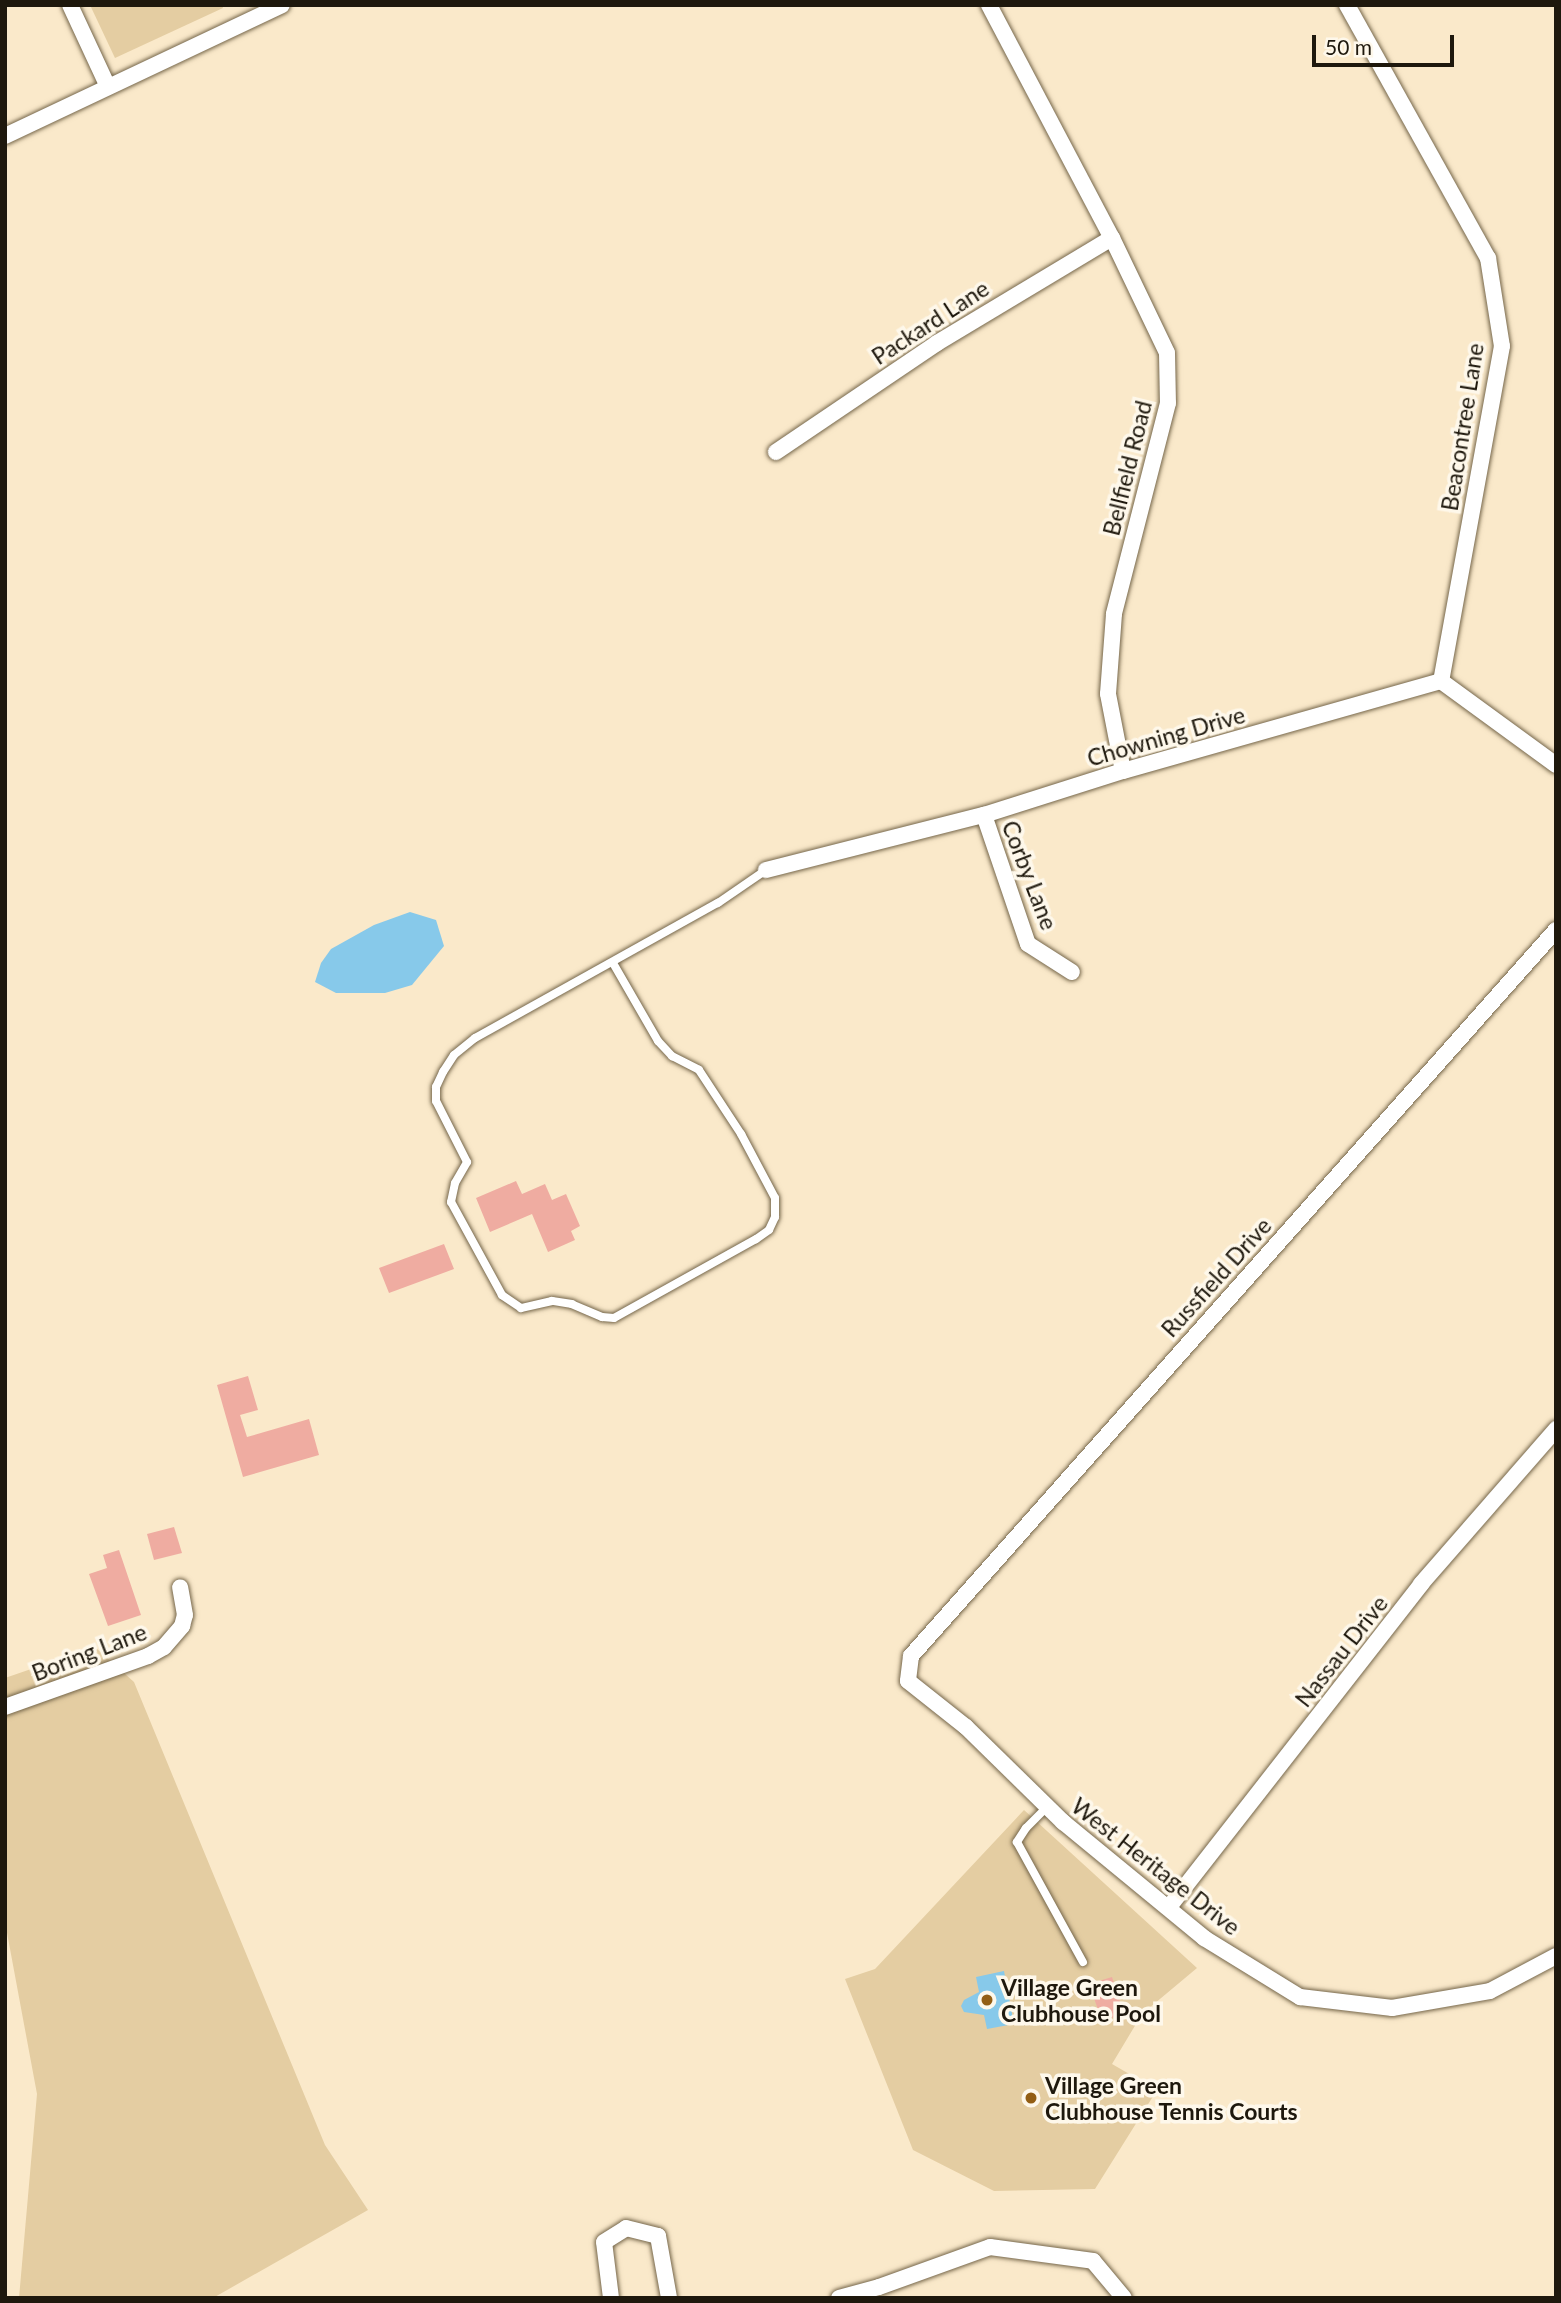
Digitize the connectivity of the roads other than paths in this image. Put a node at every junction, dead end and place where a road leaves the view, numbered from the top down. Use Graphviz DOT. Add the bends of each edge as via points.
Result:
graph roads {
  1 [pos="70,5"];
  2 [pos="282,5"];
  3 [pos="989,5"];
  4 [pos="1347,5"];
  5 [pos="108,87"];
  6 [pos="5,136"];
  7 [pos="1112,238"];
  8 [pos="776,452"];
  9 [pos="1441,681"];
  10 [pos="1556,765"];
  11 [pos="1123,771"];
  12 [pos="984,815"];
  13 [pos="766,870"];
  14 [pos="1556,930"];
  15 [pos="613,963"];
  16 [pos="1072,972"];
  17 [pos="1556,1429"];
  18 [pos="180,1587"];
  19 [pos="911,1656"];
  20 [pos="5,1707"];
  21 [pos="1047,1807"];
  22 [pos="1170,1908"];
  23 [pos="1556,1956"];
  24 [pos="1083,1962"];
  25 [pos="611,2298"];
  26 [pos="670,2298"];
  27 [pos="839,2298"];
  28 [pos="1124,2298"];
  1 -- 5 [label="street"];
  2 -- 5 [label="street"];
  3 -- 7 [label="street, Bellfield Road"];
  4 -- 9 [label="street, Beacontree Lane" via="1488,258 1502,346"];
  5 -- 6 [label="street"];
  7 -- 8 [label="street, Packard Lane" via="937,343"];
  7 -- 11 [label="street, Bellfield Road" via="1167,353 1168,403 1114,614 1108,694"];
  9 -- 10 [label="street"];
  9 -- 11 [label="street, Chowning Drive"];
  11 -- 12 [label="street, Chowning Drive"];
  12 -- 13 [label="street, Chowning Drive"];
  12 -- 16 [label="street, Corby Lane" via="1028,944"];
  13 -- 15 [label="lane" via="719,903"];
  14 -- 19 [label="street, Russfield Drive"];
  15 -- 15 [label="lane" via="475,1038 454,1055 436,1087 436,1101 467,1161 454,1183 451,1202 502,1295 521,1308 552,1301 614,1318 756,1240 769,1230 775,1217 775,1198 741,1134 699,1070 672,1056 658,1041"];
  17 -- 22 [label="street, Nassau Drive" via="1421,1584"];
  18 -- 20 [label="street, Boring Lane" via="185,1615 182,1626 164,1647"];
  19 -- 21 [label="street, West Heritage Drive" via="908,1681 966,1727"];
  21 -- 22 [label="street, West Heritage Drive"];
  21 -- 24 [label="lane" via="1017,1842"];
  22 -- 23 [label="street, West Heritage Drive" via="1204,1938 1300,1997 1392,2008 1490,1991"];
  25 -- 26 [label="street" via="604,2242 626,2228 658,2236"];
  27 -- 28 [label="street" via="990,2247 1093,2262"];
}
